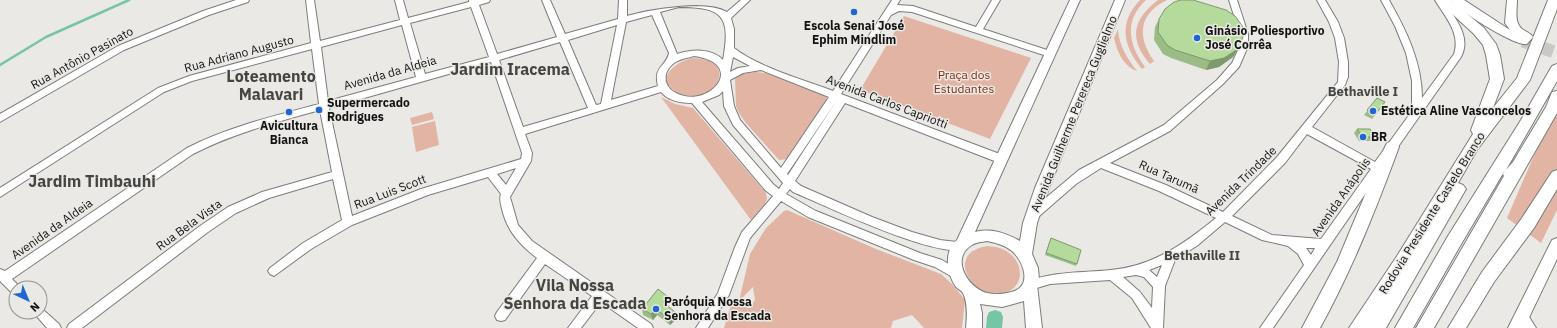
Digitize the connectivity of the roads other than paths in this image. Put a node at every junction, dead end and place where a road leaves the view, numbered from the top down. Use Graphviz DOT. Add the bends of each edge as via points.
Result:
graph roads {
  1 [pos="246,0"];
  2 [pos="310,0"];
  3 [pos="399,0"];
  4 [pos="486,0"];
  5 [pos="546,0"];
  6 [pos="623,0"];
  7 [pos="746,0"];
  8 [pos="896,0"];
  9 [pos="906,0"];
  10 [pos="996,0"];
  11 [pos="1075,0"];
  12 [pos="1120,0"];
  13 [pos="1233,0"];
  14 [pos="1385,0"];
  15 [pos="1440,0"];
  16 [pos="1443,0"];
  17 [pos="1456,0"];
  18 [pos="1512,0"];
  19 [pos="1554,0"];
  20 [pos="1322,1"];
  21 [pos="473,2"];
  22 [pos="912,9"];
  23 [pos="655,11"];
  24 [pos="888,13"];
  25 [pos="727,16"];
  26 [pos="404,21"];
  27 [pos="622,21"];
  28 [pos="1557,24"];
  29 [pos="978,30"];
  30 [pos="563,38"];
  31 [pos="318,45"];
  32 [pos="730,50"];
  33 [pos="1050,54"];
  34 [pos="494,58"];
  35 [pos="672,60"];
  36 [pos="764,68"];
  37 [pos="1557,69"];
  38 [pos="726,77"];
  39 [pos="421,78"];
  40 [pos="1522,80"];
  41 [pos="663,88"];
  42 [pos="1557,96"];
  43 [pos="839,97"];
  44 [pos="695,100"];
  45 [pos="324,105"];
  46 [pos="605,106"];
  47 [pos="593,109"];
  48 [pos="1416,113"];
  49 [pos="0,118"];
  50 [pos="1307,129"];
  51 [pos="519,132"];
  52 [pos="1472,146"];
  53 [pos="1392,147"];
  54 [pos="1120,154"];
  55 [pos="1001,159"];
  56 [pos="526,162"];
  57 [pos="1101,164"];
  58 [pos="1518,166"];
  59 [pos="1377,168"];
  60 [pos="490,172"];
  61 [pos="1127,173"];
  62 [pos="336,174"];
  63 [pos="1557,176"];
  64 [pos="785,179"];
  65 [pos="1462,183"];
  66 [pos="0,193"];
  67 [pos="506,193"];
  68 [pos="780,196"];
  69 [pos="1037,211"];
  70 [pos="1224,217"];
  71 [pos="1467,219"];
  72 [pos="348,222"];
  73 [pos="1288,241"];
  74 [pos="1324,244"];
  75 [pos="962,245"];
  76 [pos="1556,248"];
  77 [pos="1025,253"];
  78 [pos="544,257"];
  79 [pos="1171,257"];
  80 [pos="1309,264"];
  81 [pos="1032,269"];
  82 [pos="1136,270"];
  83 [pos="274,271"];
  84 [pos="956,274"];
  85 [pos="1112,275"];
  86 [pos="1050,279"];
  87 [pos="6,282"];
  88 [pos="1030,285"];
  89 [pos="1159,286"];
  90 [pos="970,292"];
  91 [pos="599,296"];
  92 [pos="501,316"];
  93 [pos="47,320"];
  94 [pos="1035,324"];
  95 [pos="1522,324"];
  96 [pos="1156,326"];
  97 [pos="55,328"];
  98 [pos="73,328"];
  99 [pos="574,328"];
  100 [pos="647,328"];
  101 [pos="702,328"];
  102 [pos="974,328"];
  103 [pos="1266,328"];
  104 [pos="1311,328"];
  105 [pos="1358,328"];
  106 [pos="1377,328"];
  107 [pos="1404,328"];
  108 [pos="1425,328"];
  109 [pos="1457,328"];
  1 -- 49 [label="street, Rua Antônio Pasinato" via="121,48"];
  2 -- 31 [label="street"];
  3 -- 26 [label="street"];
  4 -- 21 [label="street, Rua Adriano Augusto"];
  5 -- 30 [label="street"];
  6 -- 27 [label="street"];
  7 -- 25 [label="street"];
  8 -- 24 [label="street"];
  9 -- 22 [label="street"];
  10 -- 29 [label="street"];
  11 -- 33 [label="main road"];
  12 -- 69 [label="main road, Avenida Guilherme Perereca Guglielmo" via="1042,188"];
  13 -- 54 [label="street" via="1244,34 1244,46 1236,64 1220,82 1167,128"];
  14 -- 48 [label="street" via="1412,57 1418,96"];
  15 -- 48 [label="street, Avenida Anápolis" via="1459,33 1462,48"];
  16 -- 52 [label="highway" via="1479,31 1489,44 1493,55 1497,79"];
  17 -- 18 [label="main road" via="1500,30 1526,39 1511,23"];
  19 -- 40 [label="highway"];
  20 -- 50 [label="street, Avenida Trindade" via="1338,35 1344,75 1342,83"];
  21 -- 26 [label="street, Rua Adriano Augusto"];
  21 -- 34 [label="street"];
  22 -- 24 [label="street" via="897,8"];
  22 -- 29 [label="street"];
  23 -- 25 [label="street, Avenida da Aldeia" via="679,4 700,3 715,8"];
  23 -- 27 [label="street, Avenida da Aldeia"];
  23 -- 35 [label="street" via="673,53"];
  24 -- 43 [label="street"];
  25 -- 32 [label="street" via="731,30"];
  26 -- 31 [label="street, Rua Adriano Augusto"];
  26 -- 39 [label="street"];
  27 -- 30 [label="street, Avenida da Aldeia"];
  27 -- 46 [label="street"];
  28 -- 40 [label="highway, Rodovia Presidente Castelo Branco"];
  29 -- 33 [label="street"];
  30 -- 34 [label="street, Avenida da Aldeia"];
  30 -- 47 [label="street"];
  31 -- 45 [label="street"];
  31 -- 66 [label="street, Rua Adriano Augusto" via="189,79 161,90"];
  32 -- 36 [label="street, Avenida Carlos Capriotti"];
  32 -- 38 [label="street"];
  33 -- 55 [label="main road"];
  34 -- 39 [label="street, Avenida da Aldeia"];
  34 -- 51 [label="street"];
  35 -- 38 [label="street" via="691,53 707,55 720,62"];
  35 -- 41 [label="street" via="664,66 661,73 660,81"];
  36 -- 38 [label="street, Avenida Carlos Capriotti" via="746,68"];
  36 -- 43 [label="street, Avenida Carlos Capriotti"];
  37 -- 71 [label="highway"];
  38 -- 44 [label="street" via="722,87 714,94"];
  38 -- 64 [label="street" via="733,118"];
  39 -- 45 [label="street, Avenida da Aldeia"];
  40 -- 52 [label="highway, Rodovia Presidente Castelo Branco"];
  40 -- 65 [label="highway, Rodovia Presidente Castelo Branco"];
  41 -- 44 [label="street" via="676,98"];
  41 -- 46 [label="street"];
  42 -- 58 [label="highway" via="1553,108"];
  43 -- 55 [label="street, Avenida Carlos Capriotti"];
  43 -- 64 [label="street"];
  44 -- 68 [label="street" via="769,187"];
  45 -- 62 [label="street"];
  45 -- 87 [label="street, Avenida da Aldeia" via="244,128 201,144"];
  46 -- 47 [label="street"];
  47 -- 51 [label="street"];
  48 -- 53 [label="street, Avenida Anápolis"];
  50 -- 59 [label="street"];
  50 -- 70 [label="street, Avenida Trindade" via="1281,160"];
  51 -- 56 [label="street" via="527,153"];
  52 -- 65 [label="highway"];
  52 -- 105 [label="highway, Rodovia Presidente Castelo Branco" via="1403,261"];
  53 -- 59 [label="street, Avenida Anápolis"];
  53 -- 104 [label="highway" via="1343,266"];
  54 -- 57 [label="street"];
  54 -- 61 [label="street, Rua Tarumã" via="1119,164"];
  55 -- 75 [label="main road"];
  56 -- 60 [label="street, Rua Luis Scott"];
  56 -- 67 [label="street"];
  57 -- 61 [label="street, Rua Tarumã"];
  57 -- 69 [label="street" via="1072,181"];
  58 -- 71 [label="highway"];
  58 -- 108 [label="highway"];
  59 -- 74 [label="street, Avenida Anápolis"];
  60 -- 67 [label="street"];
  60 -- 72 [label="street, Rua Luis Scott" via="420,194"];
  61 -- 70 [label="street, Rua Tarumã"];
  62 -- 72 [label="street"];
  62 -- 98 [label="street, Rua Bela Vista" via="266,195 232,210"];
  63 -- 109 [label="highway" via="1528,223 1488,277"];
  64 -- 68 [label="street"];
  64 -- 75 [label="street" via="815,198 911,236 940,244"];
  65 -- 106 [label="highway, Rodovia Presidente Castelo Branco"];
  67 -- 78 [label="street" via="507,213 515,231"];
  68 -- 84 [label="street" via="812,214 938,264"];
  68 -- 101 [label="street" via="743,241 719,303"];
  69 -- 77 [label="main road, Avenida Guilherme Perereca Guglielmo"];
  70 -- 73 [label="street, Rua Tarumã" via="1260,235"];
  70 -- 79 [label="street, Avenida Trindade"];
  71 -- 107 [label="highway"];
  72 -- 83 [label="street, Rua Luis Scott" via="307,246"];
  73 -- 74 [label="street, Rua Tarumã"];
  73 -- 80 [label="street, Rua Tarumã" via="1308,257"];
  74 -- 80 [label="street, Avenida Anápolis"];
  75 -- 77 [label="main road" via="976,237 992,236 1010,241"];
  75 -- 84 [label="main road" via="955,257"];
  76 -- 95 [label="main road"];
  77 -- 81 [label="main road"];
  78 -- 91 [label="street"];
  78 -- 92 [label="street"];
  79 -- 82 [label="street, Avenida Trindade"];
  79 -- 89 [label="street"];
  80 -- 103 [label="street, Avenida Anápolis"];
  81 -- 86 [label="street"];
  81 -- 88 [label="main road"];
  82 -- 85 [label="street, Avenida Trindade"];
  82 -- 89 [label="street" via="1148,274"];
  84 -- 90 [label="main road"];
  85 -- 86 [label="street, Avenida Trindade"];
  85 -- 96 [label="street" via="1136,295"];
  86 -- 88 [label="street, Avenida Trindade"];
  88 -- 90 [label="main road" via="1019,296 1001,302 982,298"];
  88 -- 94 [label="main road"];
  89 -- 96 [label="street"];
  90 -- 102 [label="main road" via="975,313"];
  91 -- 99 [label="street"];
  91 -- 100 [label="street"];
  93 -- 97 [label="street"];
}
